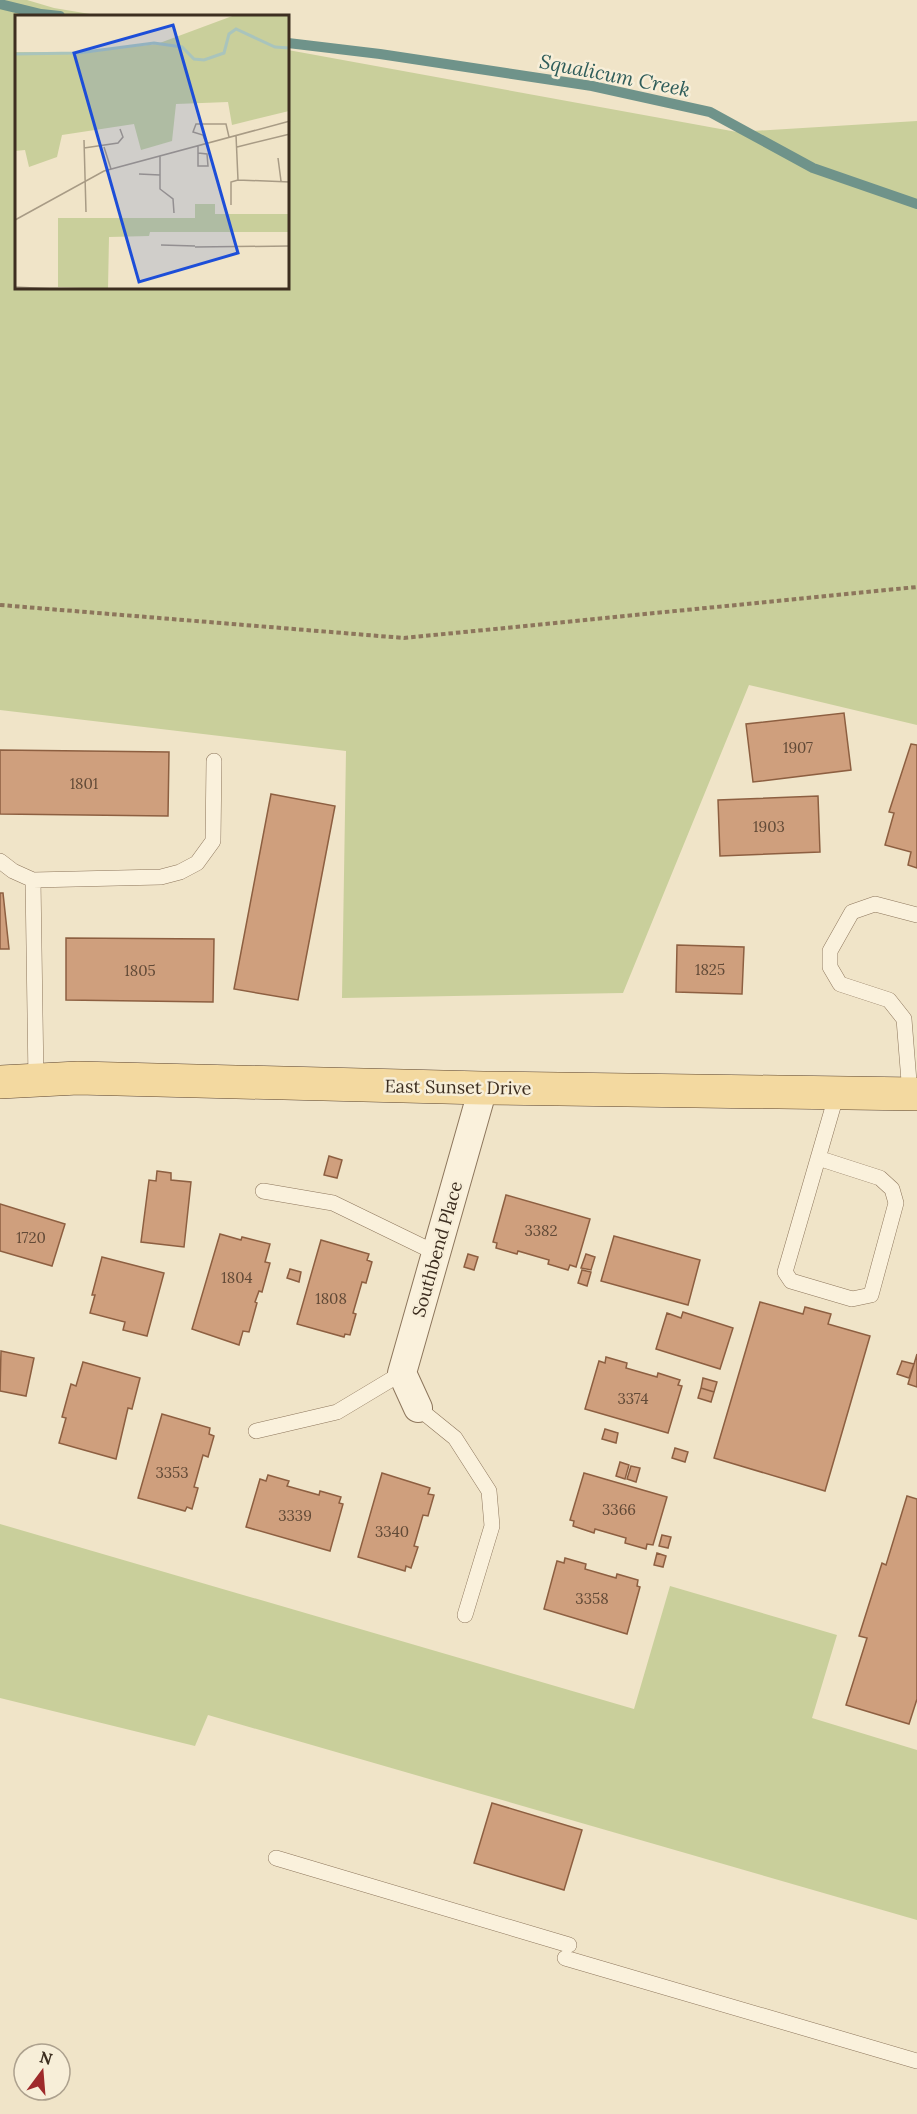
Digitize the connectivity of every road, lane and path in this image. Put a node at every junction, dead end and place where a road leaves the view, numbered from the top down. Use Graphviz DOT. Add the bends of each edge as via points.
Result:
graph roads {
  1 [pos="917,587"];
  2 [pos="0,605"];
  3 [pos="214,761"];
  4 [pos="0,861"];
  5 [pos="33,880"];
  6 [pos="917,915"];
  7 [pos="36,1080"];
  8 [pos="0,1082"];
  9 [pos="483,1088"];
  10 [pos="837,1093"];
  11 [pos="914,1094"];
  12 [pos="818,1158"];
  13 [pos="262,1191"];
  14 [pos="436,1253"];
  15 [pos="402,1373"];
  16 [pos="417,1408"];
  17 [pos="256,1431"];
  18 [pos="465,1615"];
  19 [pos="276,1858"];
  20 [pos="917,2061"];
  1 -- 2 [label="path" via="404,638"];
  3 -- 5 [label="lane" via="213,841 197,863 161,877"];
  4 -- 5 [label="lane"];
  5 -- 7 [label="lane"];
  6 -- 11 [label="lane" via="875,904 852,912 830,951 830,967 840,984 889,1000 904,1019"];
  7 -- 8 [label="main road, East Sunset Drive"];
  7 -- 9 [label="main road, East Sunset Drive"];
  9 -- 10 [label="main road, East Sunset Drive"];
  9 -- 14 [label="street, Southbend Place"];
  10 -- 11 [label="main road, East Sunset Drive"];
  10 -- 12 [label="lane"];
  12 -- 12 [label="lane" via="785,1272 791,1281 852,1299 871,1295 896,1203 892,1189 880,1178"];
  13 -- 14 [label="lane" via="333,1203"];
  14 -- 15 [label="street, Southbend Place"];
  15 -- 16 [label="street"];
  15 -- 17 [label="lane" via="337,1412"];
  16 -- 18 [label="lane" via="454,1438 489,1491 492,1526"];
  19 -- 20 [label="lane"];
}
